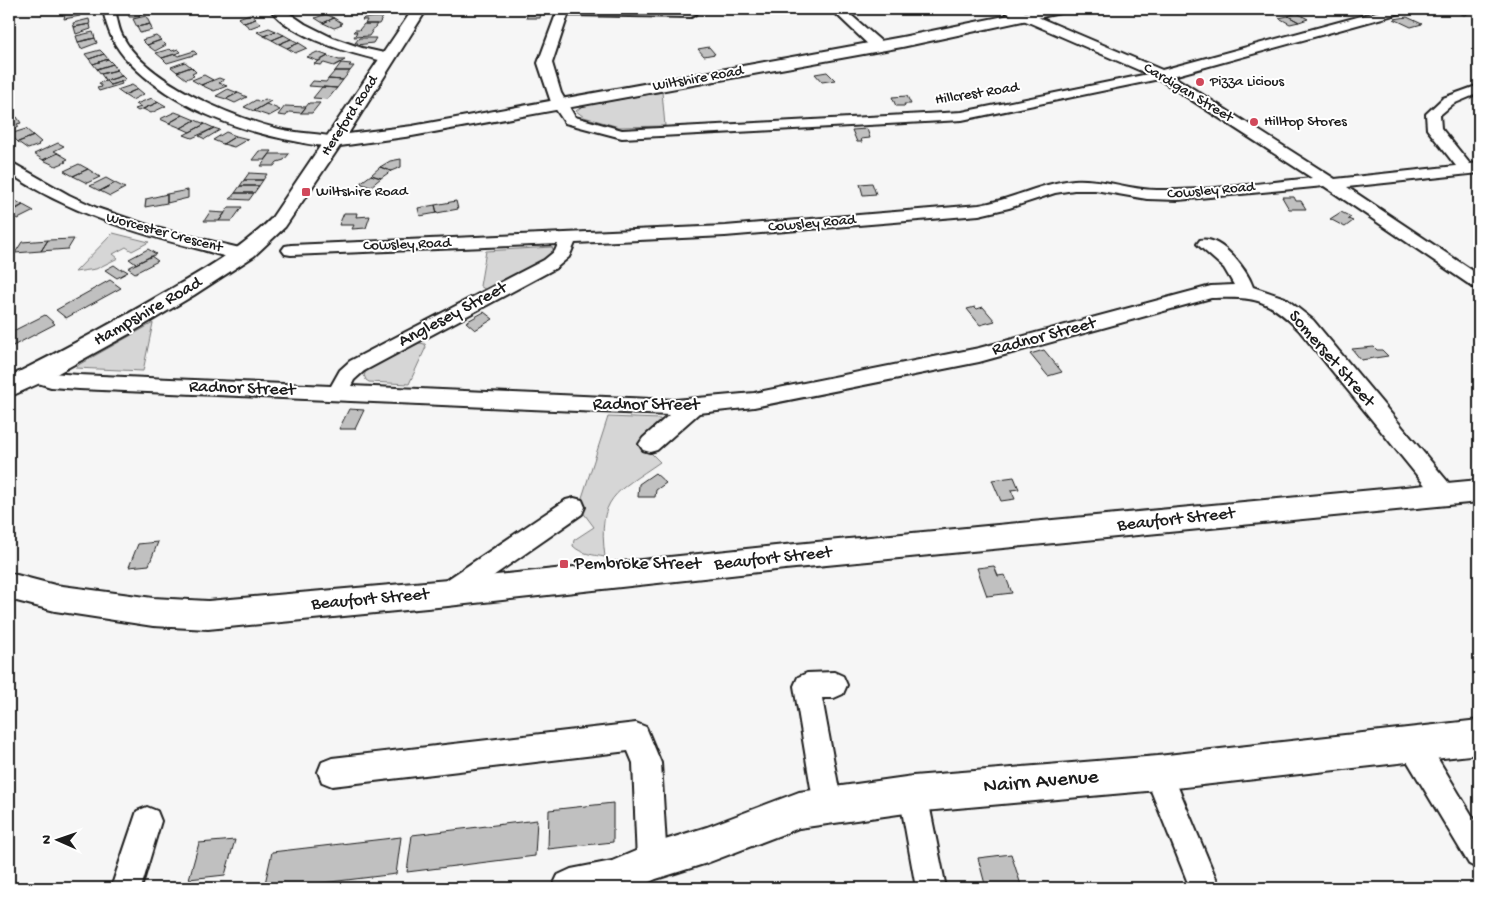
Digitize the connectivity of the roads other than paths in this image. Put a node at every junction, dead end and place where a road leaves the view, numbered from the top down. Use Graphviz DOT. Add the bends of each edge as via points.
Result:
graph roads {
  1 [pos="109,9"];
  2 [pos="276,9"];
  3 [pos="420,9"];
  4 [pos="837,9"];
  5 [pos="1010,9"];
  6 [pos="1060,9"];
  7 [pos="1400,9"];
  8 [pos="564,10"];
  9 [pos="691,13"];
  10 [pos="1028,16"];
  11 [pos="878,46"];
  12 [pos="388,58"];
  13 [pos="1161,75"];
  14 [pos="1479,89"];
  15 [pos="560,104"];
  16 [pos="334,141"];
  17 [pos="9,166"];
  18 [pos="1473,168"];
  19 [pos="1330,183"];
  20 [pos="278,223"];
  21 [pos="568,238"];
  22 [pos="1206,244"];
  23 [pos="291,250"];
  24 [pos="242,254"];
  25 [pos="1479,283"];
  26 [pos="1245,291"];
  27 [pos="35,375"];
  28 [pos="9,388"];
  29 [pos="337,393"];
  30 [pos="694,406"];
  31 [pos="650,444"];
  32 [pos="1479,491"];
  33 [pos="1445,494"];
  34 [pos="574,507"];
  35 [pos="9,586"];
  36 [pos="448,593"];
  37 [pos="834,685"];
  38 [pos="1479,737"];
  39 [pos="1412,744"];
  40 [pos="332,772"];
  41 [pos="1158,773"];
  42 [pos="913,794"];
  43 [pos="828,806"];
  44 [pos="148,821"];
  45 [pos="1479,854"];
  46 [pos="652,862"];
  47 [pos="616,884"];
  48 [pos="126,888"];
  49 [pos="571,888"];
  50 [pos="931,888"];
  51 [pos="1205,888"];
  1 -- 16 [label="street" via="114,32 122,45 168,88 275,133"];
  2 -- 12 [label="street" via="300,27 324,39"];
  3 -- 12 [label="street, Hereford Road"];
  4 -- 11 [label="street"];
  5 -- 10 [label="street, Cardigan Street"];
  6 -- 10 [label="street, Wiltshire Road"];
  7 -- 13 [label="street, Hillcrest Road"];
  8 -- 9 [label="street"];
  8 -- 15 [label="street, Hillcrest Road" via="545,63"];
  10 -- 11 [label="street, Wiltshire Road"];
  10 -- 13 [label="street, Cardigan Street"];
  11 -- 15 [label="street, Wiltshire Road"];
  12 -- 16 [label="street, Hereford Road"];
  13 -- 15 [label="street, Hillcrest Road" via="962,116 655,133 622,134 588,126 570,120"];
  13 -- 19 [label="street, Cardigan Street"];
  14 -- 18 [label="street" via="1451,98 1433,114 1434,129"];
  15 -- 16 [label="street, Wiltshire Road" via="412,131"];
  16 -- 20 [label="street, Hereford Road"];
  17 -- 24 [label="street, Worcester Crescent" via="47,191 107,219"];
  18 -- 19 [label="street, Cowsley Road"];
  19 -- 21 [label="street, Cowsley Road" via="1159,196 1102,186 1073,185 1048,189 979,210 725,231"];
  19 -- 25 [label="street, Cardigan Street"];
  20 -- 24 [label="street, Hampshire Road" via="258,244"];
  21 -- 23 [label="street, Cowsley Road"];
  21 -- 29 [label="street, Anglesey Street" via="563,252 550,264 357,366 347,375"];
  22 -- 26 [label="street" via="1236,269"];
  24 -- 27 [label="street, Hampshire Road" via="132,322"];
  26 -- 30 [label="street, Radnor Street" via="1211,292 991,352 916,368 754,400"];
  26 -- 33 [label="street, Somerset Street" via="1279,302 1306,325"];
  27 -- 28 [label="street, Hampshire Road"];
  27 -- 29 [label="street, Radnor Street" via="79,382"];
  29 -- 30 [label="street, Radnor Street" via="652,408"];
  30 -- 31 [label="street"];
  32 -- 33 [label="street, Beaufort Street"];
  33 -- 36 [label="street, Beaufort Street"];
  34 -- 36 [label="street"];
  35 -- 36 [label="street, Beaufort Street" via="63,600 153,612 208,615"];
  37 -- 43 [label="street" via="807,686"];
  38 -- 39 [label="street, Nairn Avenue"];
  39 -- 41 [label="street, Nairn Avenue"];
  39 -- 45 [label="street"];
  40 -- 46 [label="street" via="636,738 646,763"];
  41 -- 42 [label="street, Nairn Avenue"];
  41 -- 51 [label="street"];
  42 -- 43 [label="street, Nairn Avenue"];
  42 -- 50 [label="street"];
  43 -- 46 [label="street, Nairn Avenue" via="799,810"];
  44 -- 48 [label="street"];
  46 -- 47 [label="street, Nairn Avenue"];
  47 -- 49 [label="street, Nairn Avenue"];
}
